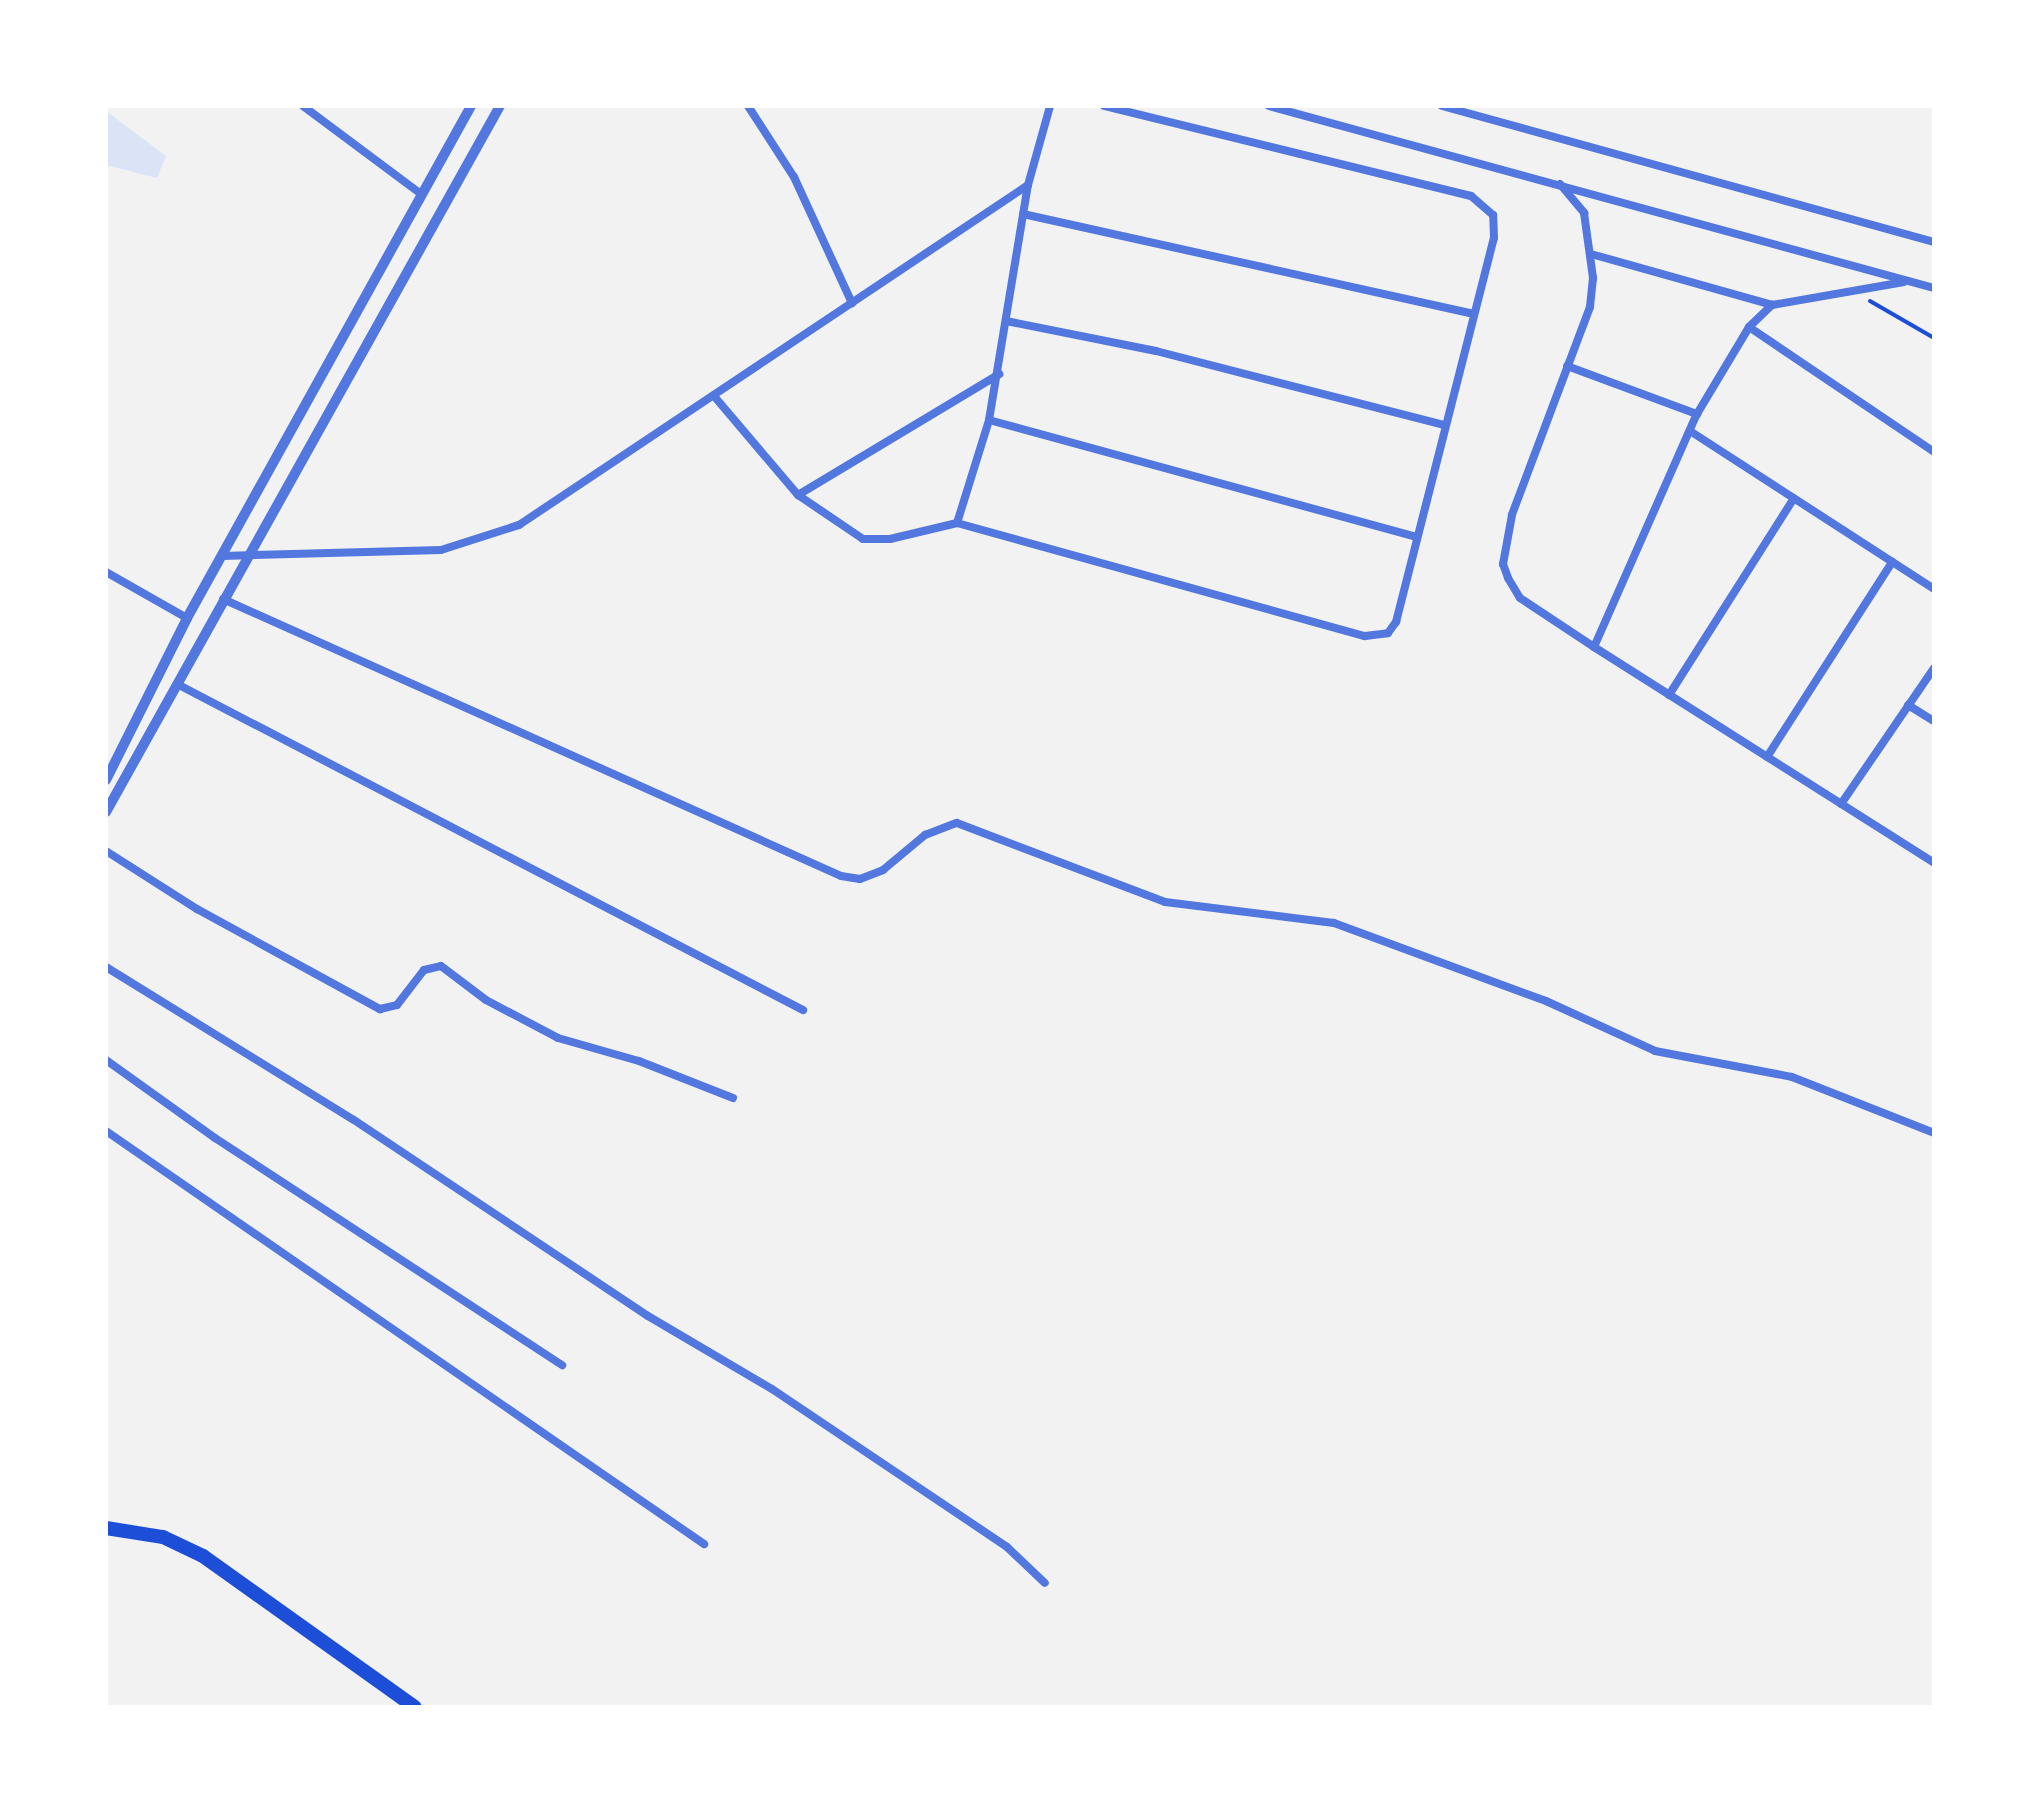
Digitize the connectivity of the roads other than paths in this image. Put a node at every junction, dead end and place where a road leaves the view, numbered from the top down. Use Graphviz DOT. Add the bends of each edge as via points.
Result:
graph roads {
  1 [pos="303,106"];
  2 [pos="471,106"];
  3 [pos="500,106"];
  4 [pos="748,106"];
  5 [pos="1050,106"];
  6 [pos="1104,106"];
  7 [pos="1269,106"];
  8 [pos="1442,106"];
  9 [pos="1560,184"];
  10 [pos="1028,185"];
  11 [pos="421,194"];
  12 [pos="1023,214"];
  13 [pos="1934,242"];
  14 [pos="1591,254"];
  15 [pos="1908,281"];
  16 [pos="1934,288"];
  17 [pos="852,303"];
  18 [pos="1772,305"];
  19 [pos="1474,314"];
  20 [pos="1006,321"];
  21 [pos="1749,327"];
  22 [pos="1567,366"];
  23 [pos="999,374"];
  24 [pos="714,396"];
  25 [pos="1697,414"];
  26 [pos="989,420"];
  27 [pos="1445,425"];
  28 [pos="1690,431"];
  29 [pos="1934,452"];
  30 [pos="798,495"];
  31 [pos="1794,498"];
  32 [pos="957,523"];
  33 [pos="1416,537"];
  34 [pos="222,556"];
  35 [pos="247,556"];
  36 [pos="1892,562"];
  37 [pos="106,572"];
  38 [pos="1934,589"];
  39 [pos="223,599"];
  40 [pos="187,618"];
  41 [pos="1594,647"];
  42 [pos="1934,668"];
  43 [pos="177,684"];
  44 [pos="1669,695"];
  45 [pos="1908,705"];
  46 [pos="1934,721"];
  47 [pos="1767,757"];
  48 [pos="110,758"];
  49 [pos="106,780"];
  50 [pos="1841,804"];
  51 [pos="106,812"];
  52 [pos="106,851"];
  53 [pos="1934,863"];
  54 [pos="106,967"];
  55 [pos="803,1010"];
  56 [pos="106,1060"];
  57 [pos="733,1098"];
  58 [pos="106,1131"];
  59 [pos="1934,1133"];
  60 [pos="562,1365"];
  61 [pos="106,1528"];
  62 [pos="704,1544"];
  63 [pos="1045,1583"];
  64 [pos="415,1707"];
  1 -- 11 [label="street"];
  2 -- 11 [label="street"];
  3 -- 35 [label="street"];
  4 -- 17 [label="street" via="794,177"];
  5 -- 10 [label="street"];
  6 -- 19 [label="street" via="1476,198 1493,215 1494,238"];
  7 -- 9 [label="street"];
  8 -- 13 [label="street"];
  9 -- 14 [label="street" via="1584,213"];
  9 -- 15 [label="street"];
  10 -- 12 [label="street"];
  10 -- 17 [label="street"];
  11 -- 34 [label="street"];
  12 -- 19 [label="street"];
  12 -- 20 [label="street"];
  14 -- 18 [label="street"];
  14 -- 22 [label="street" via="1590,307"];
  15 -- 16 [label="street"];
  15 -- 18 [label="street"];
  17 -- 24 [label="street"];
  18 -- 21 [label="street"];
  19 -- 27 [label="street"];
  20 -- 23 [label="street"];
  20 -- 27 [label="street" via="1156,351"];
  21 -- 25 [label="street"];
  21 -- 29 [label="street"];
  22 -- 25 [label="street"];
  22 -- 41 [label="street" via="1512,515 1503,564 1520,598"];
  23 -- 26 [label="street"];
  23 -- 30 [label="street"];
  24 -- 30 [label="street"];
  24 -- 35 [label="street" via="519,525 481,540 441,550"];
  25 -- 28 [label="street"];
  26 -- 32 [label="street"];
  26 -- 33 [label="street"];
  27 -- 33 [label="street"];
  28 -- 31 [label="street"];
  28 -- 41 [label="street"];
  30 -- 32 [label="street" via="863,539 890,539"];
  31 -- 36 [label="street"];
  31 -- 44 [label="street"];
  32 -- 33 [label="street" via="1365,636 1388,633 1396,622"];
  34 -- 35 [label="street"];
  34 -- 40 [label="street"];
  35 -- 39 [label="street"];
  36 -- 38 [label="street"];
  36 -- 47 [label="street"];
  37 -- 40 [label="street"];
  39 -- 43 [label="street"];
  39 -- 59 [label="street" via="841,876 860,879 883,870 925,835 957,823 1165,902 1334,923 1546,1001 1655,1051 1792,1077"];
  40 -- 48 [label="street"];
  41 -- 44 [label="street"];
  42 -- 45 [label="street"];
  43 -- 51 [label="street"];
  43 -- 55 [label="street"];
  44 -- 47 [label="street"];
  45 -- 46 [label="street"];
  45 -- 50 [label="street"];
  47 -- 50 [label="street"];
  48 -- 49 [label="street"];
  50 -- 53 [label="street"];
  52 -- 57 [label="street" via="197,909 380,1009 397,1005 424,970 441,966 486,1000 558,1038 639,1061"];
  54 -- 63 [label="street" via="354,1120 648,1316 772,1389 1007,1547"];
  56 -- 60 [label="street" via="215,1138"];
  58 -- 62 [label="street"];
  61 -- 64 [label="main road" via="163,1537 203,1556"];
}
